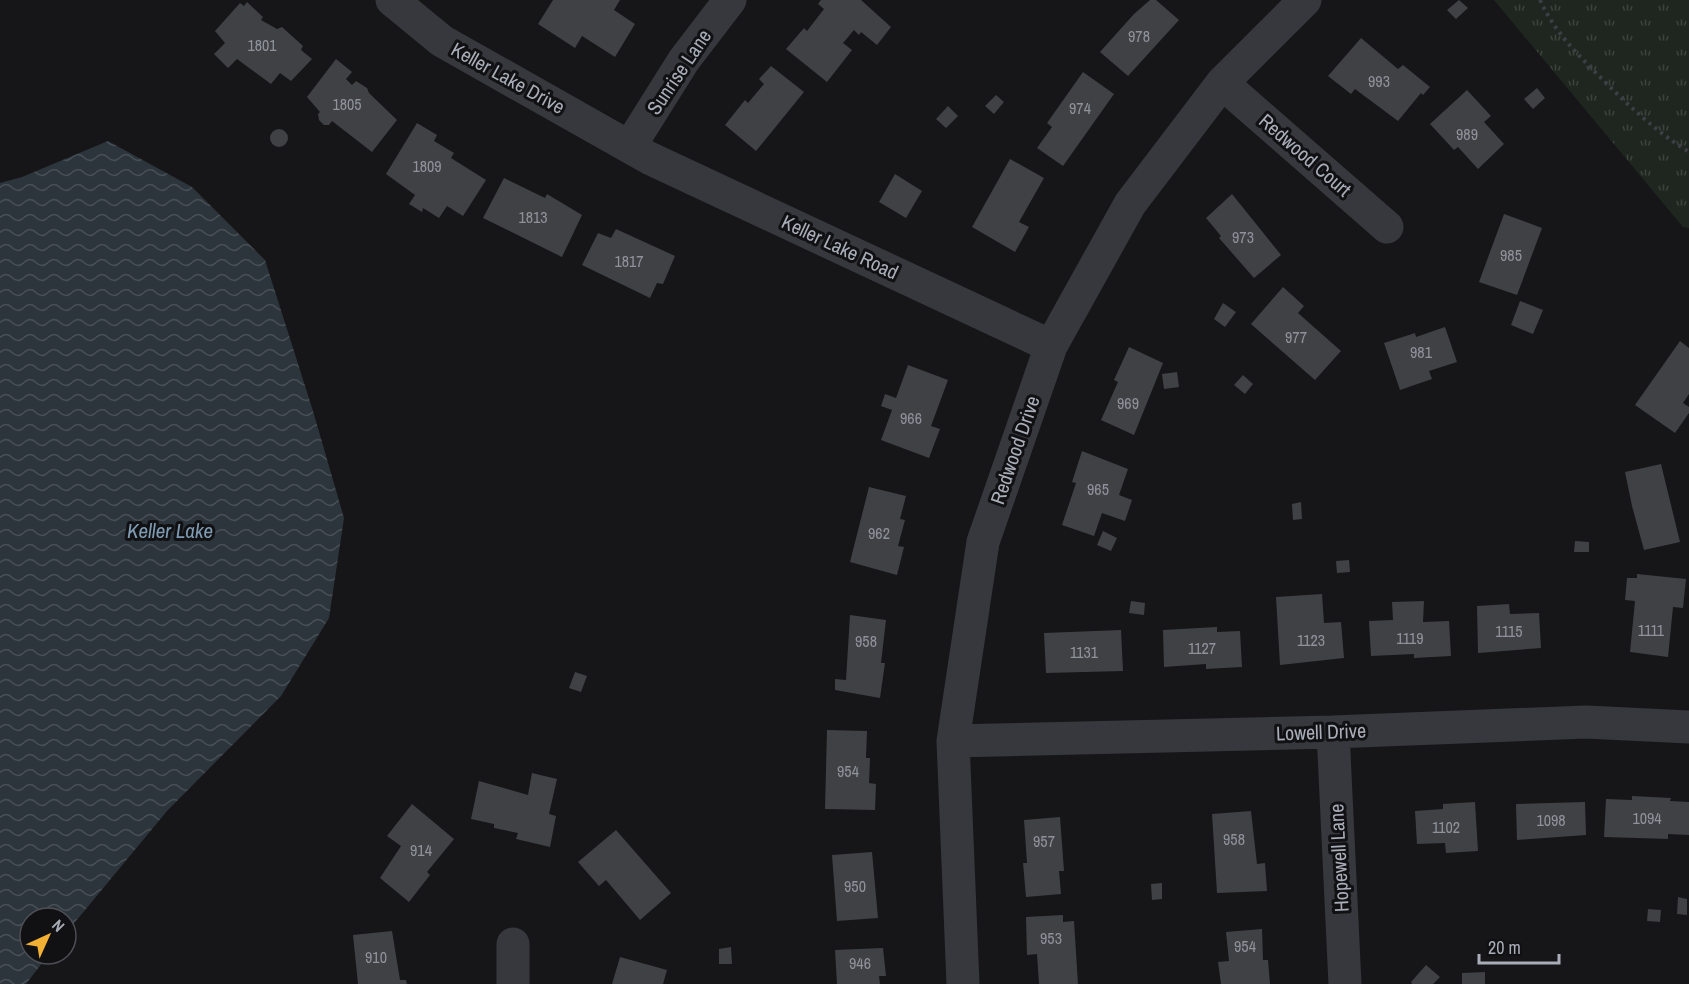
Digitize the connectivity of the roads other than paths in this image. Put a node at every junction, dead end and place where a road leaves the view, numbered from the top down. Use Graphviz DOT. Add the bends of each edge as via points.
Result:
graph roads {
  1 [pos="392,0"];
  2 [pos="730,0"];
  3 [pos="1305,0"];
  4 [pos="1222,82"];
  5 [pos="630,146"];
  6 [pos="1387,227"];
  7 [pos="1052,345"];
  8 [pos="1689,727"];
  9 [pos="1333,732"];
  10 [pos="953,741"];
  11 [pos="513,944"];
  12 [pos="513,984"];
  13 [pos="963,984"];
  14 [pos="1345,984"];
  1 -- 5 [label="street, Keller Lake Drive" via="442,41"];
  2 -- 5 [label="street, Sunrise Lane" via="684,60"];
  3 -- 4 [label="street, Redwood Drive"];
  4 -- 6 [label="street, Redwood Court"];
  4 -- 7 [label="street, Redwood Drive" via="1130,204"];
  5 -- 7 [label="street, Keller Lake Road"];
  7 -- 10 [label="street, Redwood Drive" via="983,542"];
  8 -- 9 [label="street, Lowell Drive" via="1586,722"];
  9 -- 10 [label="street, Lowell Drive"];
  9 -- 14 [label="street, Hopewell Lane"];
  10 -- 13 [label="street, Redwood Drive"];
  11 -- 12 [label="street"];
}
